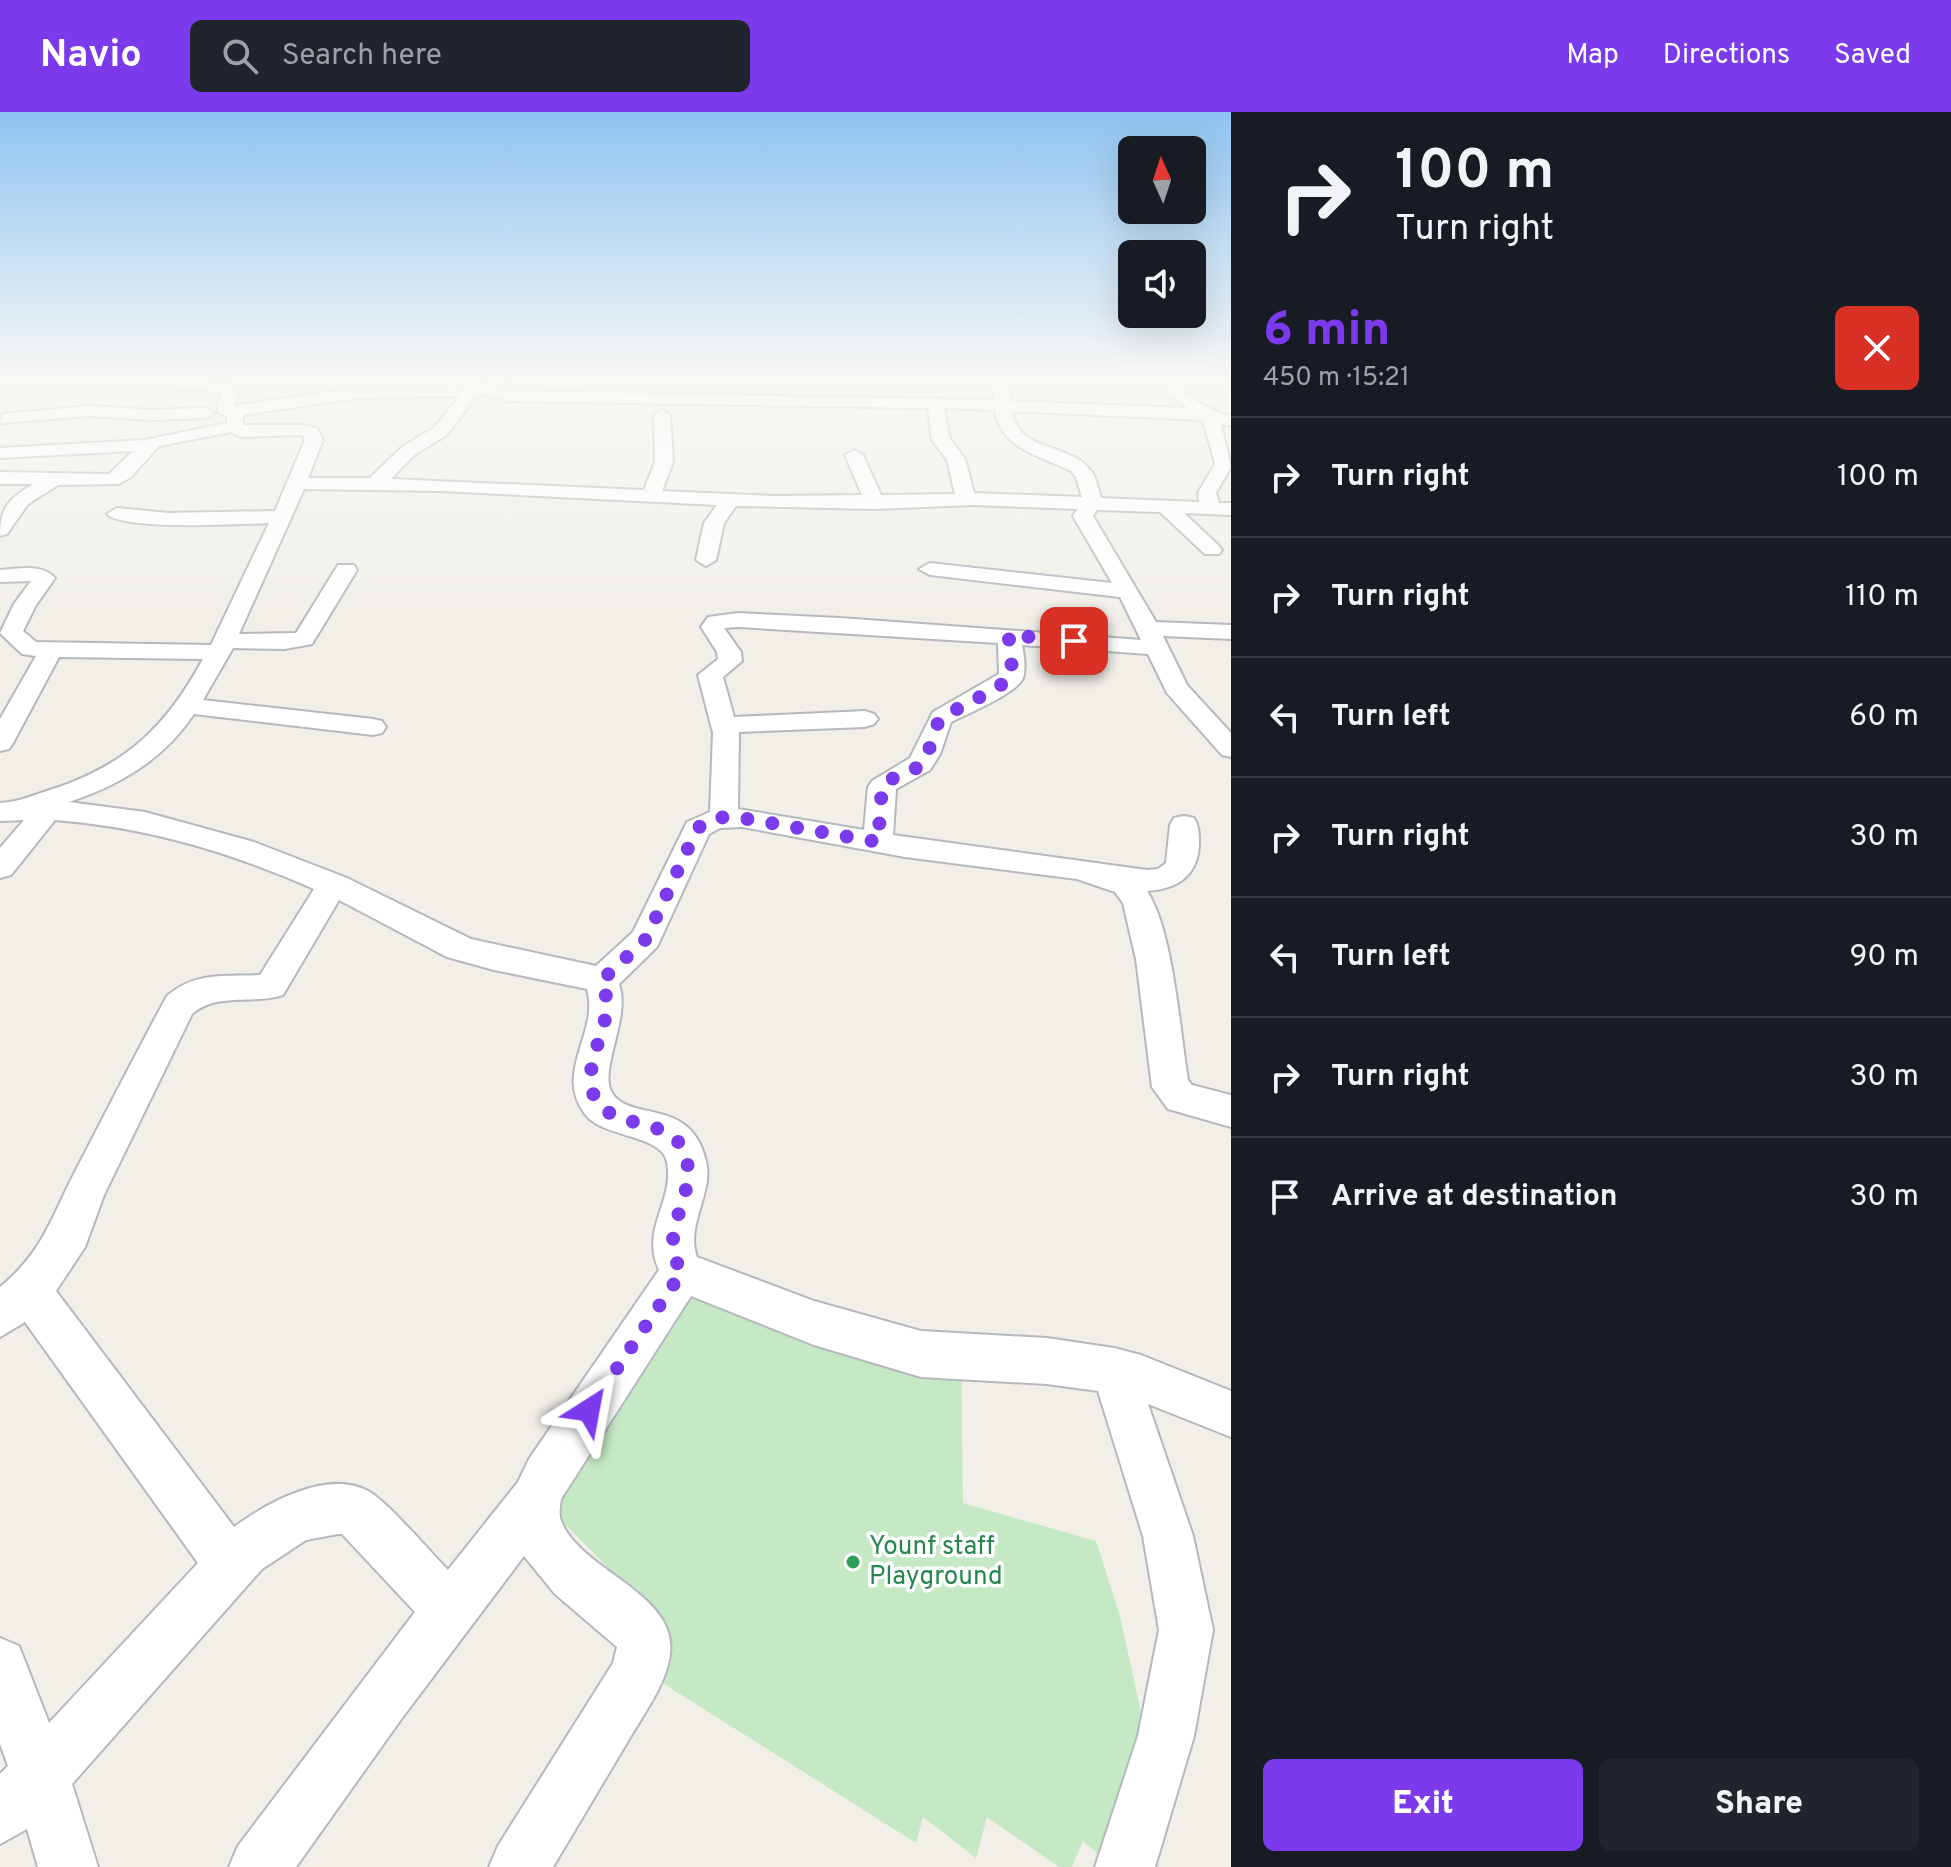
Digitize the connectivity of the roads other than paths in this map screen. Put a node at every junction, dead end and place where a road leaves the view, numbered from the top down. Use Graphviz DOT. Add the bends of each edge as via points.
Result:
graph roads {
  1 [pos="134,459"];
  2 [pos="307,459"];
  3 [pos="399,459"];
  4 [pos="664,459"];
  5 [pos="856,459"];
  6 [pos="956,459"];
  7 [pos="1060,459"];
  8 [pos="1225,459"];
  9 [pos="0,478"];
  10 [pos="54,479"];
  11 [pos="297,483"];
  12 [pos="376,483"];
  13 [pos="650,497"];
  14 [pos="966,499"];
  15 [pos="730,501"];
  16 [pos="1093,502"];
  17 [pos="875,503"];
  18 [pos="1165,506"];
  19 [pos="1210,507"];
  20 [pos="1231,509"];
  21 [pos="117,514"];
  22 [pos="282,517"];
  23 [pos="0,530"];
  24 [pos="1212,550"];
  25 [pos="706,560"];
  26 [pos="930,569"];
  27 [pos="346,570"];
  28 [pos="0,576"];
  29 [pos="1128,591"];
  30 [pos="1231,632"];
  31 [pos="1008,635"];
  32 [pos="1152,638"];
  33 [pos="221,647"];
  34 [pos="51,650"];
  35 [pos="187,706"];
  36 [pos="865,719"];
  37 [pos="724,725"];
  38 [pos="373,727"];
  39 [pos="0,743"];
  40 [pos="1231,749"];
  41 [pos="22,811"];
  42 [pos="724,817"];
  43 [pos="1184,825"];
  44 [pos="878,842"];
  45 [pos="0,868"];
  46 [pos="1105,876"];
  47 [pos="332,885"];
  48 [pos="601,981"];
  49 [pos="1231,1111"];
  50 [pos="682,1272"];
  51 [pos="14,1303"];
  52 [pos="1114,1371"];
  53 [pos="1231,1414"];
  54 [pos="535,1500"];
  55 [pos="231,1565"];
  56 [pos="450,1610"];
  57 [pos="0,1665"];
  58 [pos="20,1795"];
  59 [pos="68,1867"];
  60 [pos="259,1867"];
  61 [pos="519,1867"];
  62 [pos="1125,1867"];
  1 -- 10 [label="street" via="119,478"];
  2 -- 11 [label="street"];
  3 -- 12 [label="street"];
  4 -- 13 [label="street"];
  5 -- 17 [label="street"];
  6 -- 14 [label="street"];
  7 -- 16 [label="street" via="1085,475"];
  8 -- 19 [label="street" via="1207,493"];
  9 -- 10 [label="street"];
  10 -- 23 [label="street" via="21,500"];
  11 -- 12 [label="street"];
  11 -- 22 [label="street"];
  12 -- 13 [label="street"];
  13 -- 15 [label="street"];
  14 -- 16 [label="street"];
  14 -- 17 [label="street"];
  15 -- 17 [label="street"];
  15 -- 25 [label="street" via="714,523"];
  16 -- 18 [label="street"];
  16 -- 29 [label="street" via="1083,516"];
  18 -- 19 [label="street"];
  18 -- 24 [label="street"];
  19 -- 20 [label="street"];
  21 -- 22 [label="street" via="168,519"];
  22 -- 33 [label="street"];
  26 -- 29 [label="street"];
  27 -- 33 [label="street" via="304,639"];
  28 -- 34 [label="street" via="44,578 11,632 30,649"];
  29 -- 32 [label="street"];
  30 -- 32 [label="street"];
  31 -- 32 [label="street"];
  31 -- 37 [label="street" via="716,622 712,627 729,652 728,665 710,675"];
  31 -- 44 [label="street" via="1011,677 942,717 924,761 882,787"];
  32 -- 40 [label="street" via="1176,688"];
  33 -- 34 [label="street"];
  33 -- 35 [label="street"];
  34 -- 39 [label="street"];
  35 -- 38 [label="street"];
  35 -- 41 [label="street" via="153,746 114,775"];
  36 -- 37 [label="street"];
  37 -- 42 [label="street"];
  41 -- 45 [label="street"];
  41 -- 47 [label="street" via="126,818 221,842"];
  42 -- 44 [label="street"];
  42 -- 48 [label="street" via="697,829 646,939"];
  43 -- 46 [label="street" via="1182,861 1170,876"];
  44 -- 46 [label="street"];
  46 -- 49 [label="street" via="1126,884 1138,901 1153,959 1170,1087 1181,1098"];
  47 -- 48 [label="street" via="463,949"];
  47 -- 51 [label="street" via="271,986 205,987 179,1005 85,1192 70,1233 53,1262"];
  48 -- 50 [label="street" via="609,1005 592,1089 610,1114 670,1134 680,1144 688,1181 674,1255"];
  50 -- 52 [label="street" via="814,1323 921,1354"];
  50 -- 54 [label="street"];
  51 -- 55 [label="street" via="103,1395"];
  52 -- 53 [label="street"];
  52 -- 62 [label="street" via="1168,1536 1186,1630 1166,1736"];
  54 -- 56 [label="street"];
  54 -- 61 [label="street" via="540,1535 555,1559 627,1617 644,1644 632,1682"];
  55 -- 56 [label="street" via="268,1532 322,1510 353,1510"];
  55 -- 58 [label="street"];
  56 -- 60 [label="street"];
  57 -- 58 [label="street"];
  58 -- 59 [label="street"];
}
